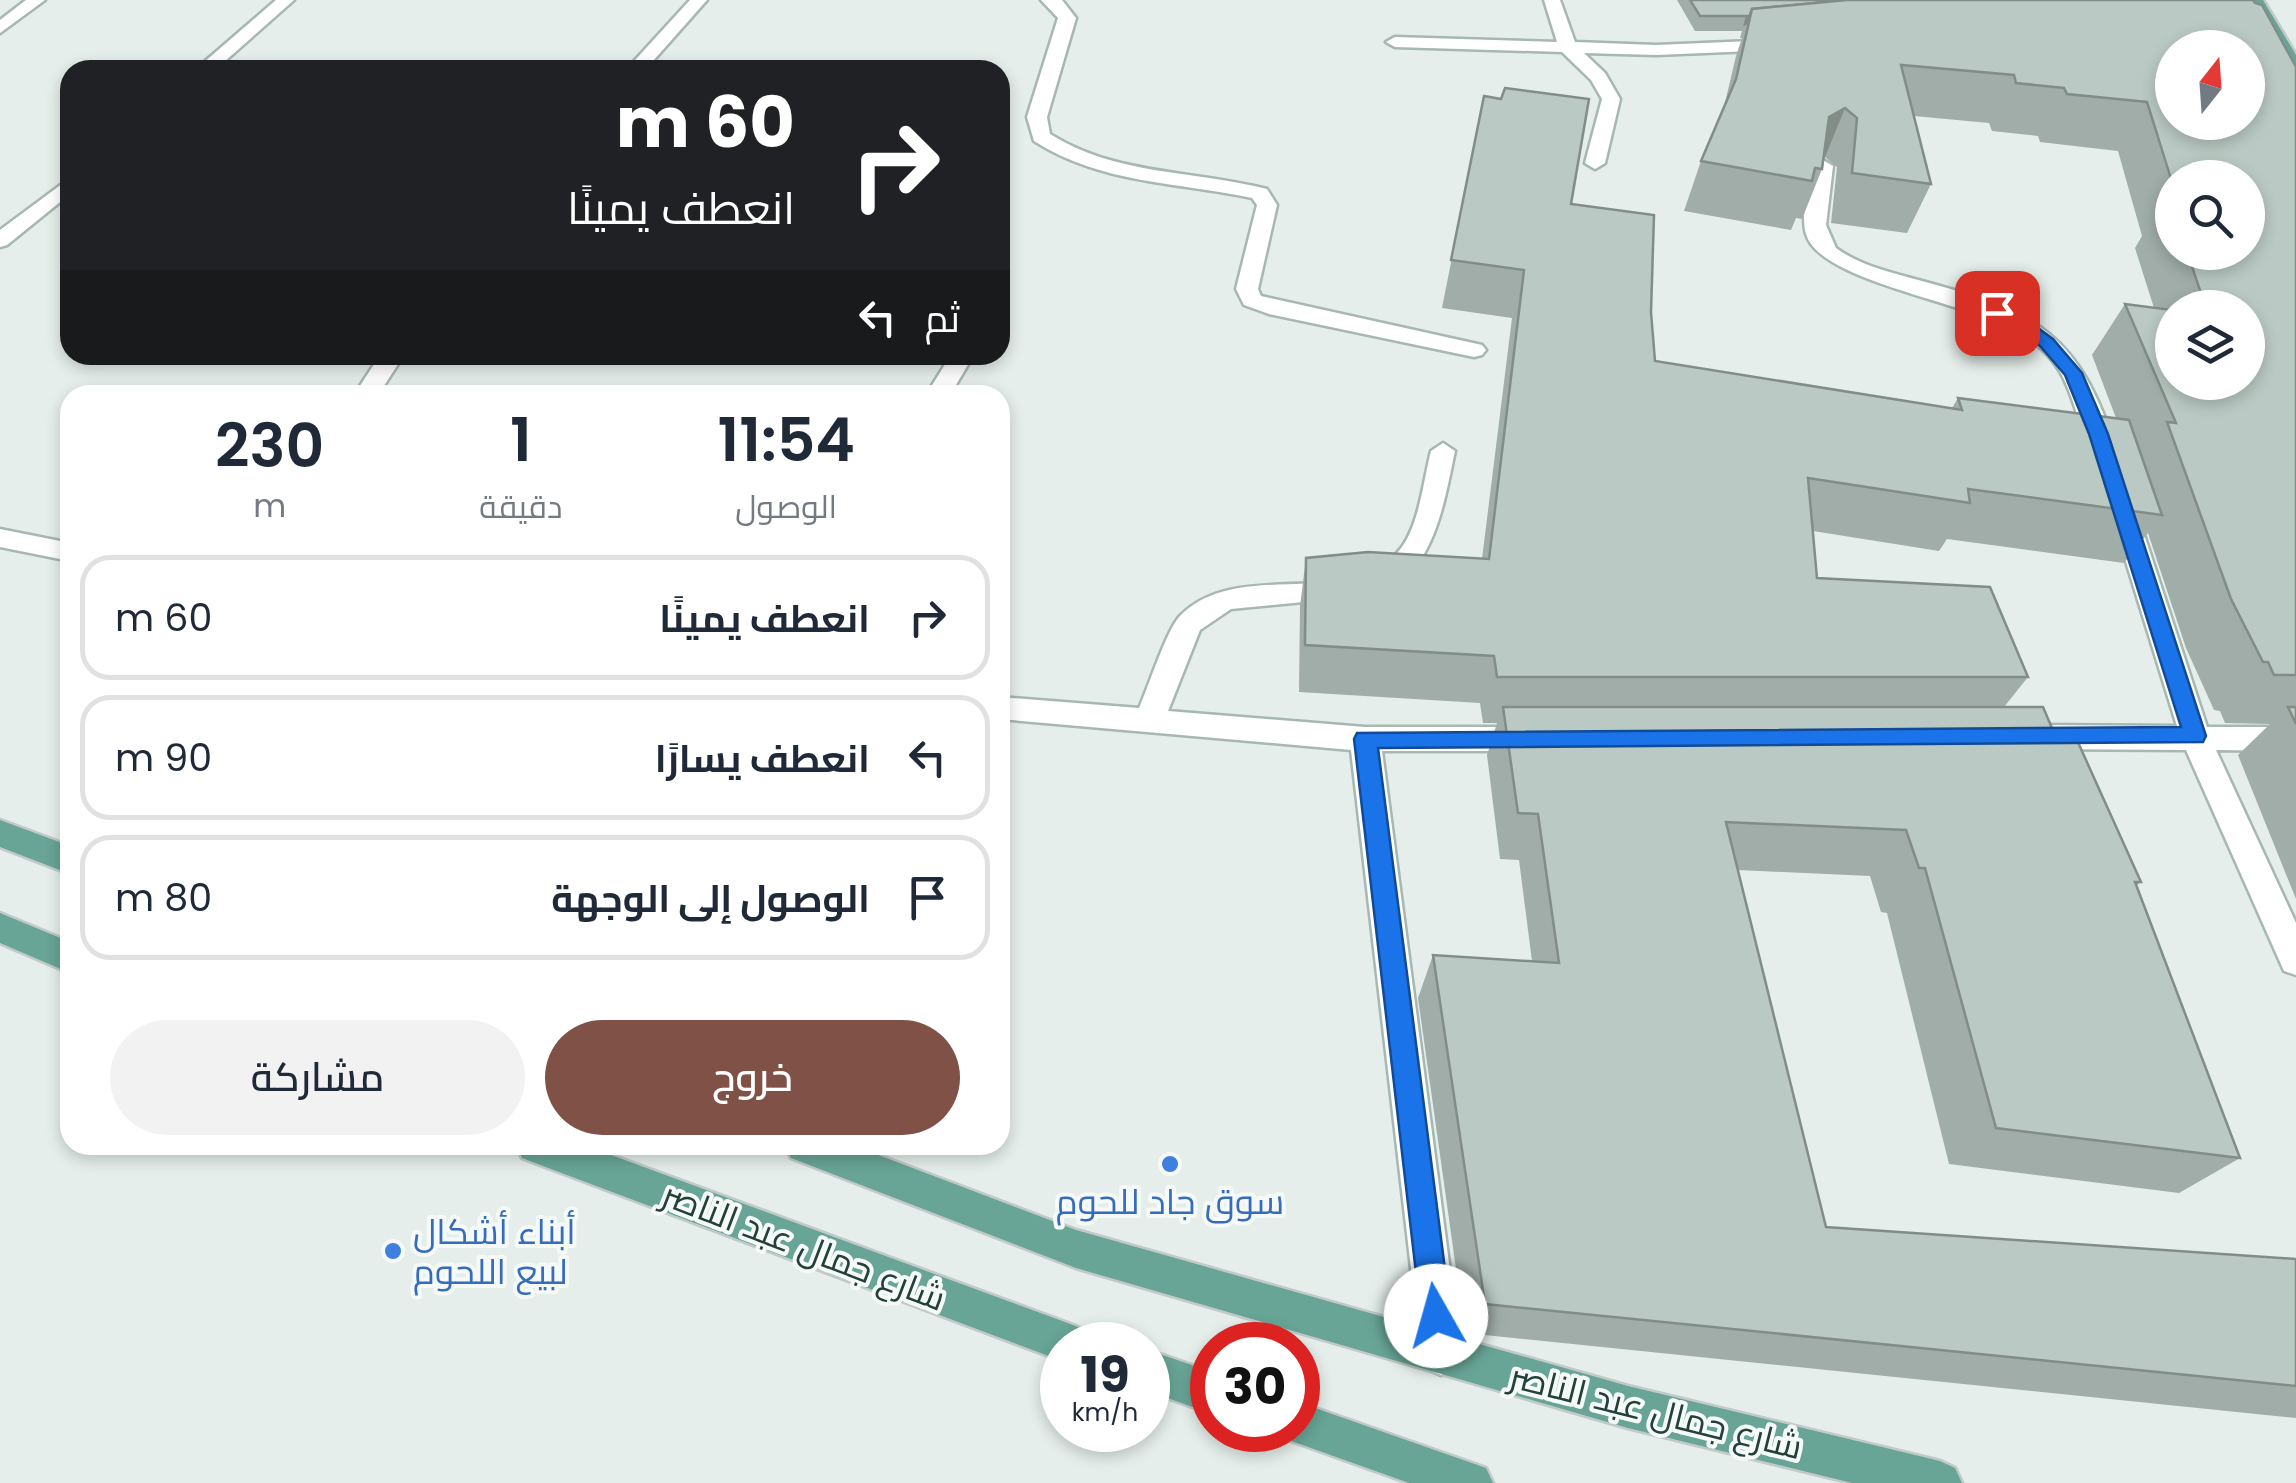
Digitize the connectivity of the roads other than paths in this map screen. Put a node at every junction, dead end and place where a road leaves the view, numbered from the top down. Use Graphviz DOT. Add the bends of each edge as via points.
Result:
graph roads {
  1 [pos="36,0"];
  2 [pos="286,0"];
  3 [pos="699,0"];
  4 [pos="1050,0"];
  5 [pos="1552,0"];
  6 [pos="2254,0"];
  7 [pos="0,28"];
  8 [pos="1394,42"];
  9 [pos="1791,44"];
  10 [pos="1568,48"];
  11 [pos="216,60"];
  12 [pos="644,60"];
  13 [pos="2296,71"];
  14 [pos="1595,163"];
  15 [pos="1822,166"];
  16 [pos="60,192"];
  17 [pos="2,238"];
  18 [pos="1474,350"];
  19 [pos="1442,451"];
  20 [pos="0,538"];
  21 [pos="60,550"];
  22 [pos="1010,709"];
  23 [pos="1148,723"];
  24 [pos="2195,736"];
  25 [pos="1998,737"];
  26 [pos="1563,738"];
  27 [pos="1365,739"];
  28 [pos="2296,739"];
  29 [pos="0,833"];
  30 [pos="60,856"];
  31 [pos="0,928"];
  32 [pos="60,954"];
  33 [pos="2296,960"];
  34 [pos="562,1155"];
  35 [pos="830,1155"];
  36 [pos="1040,1333"];
  37 [pos="1441,1355"];
  38 [pos="1320,1431"];
  39 [pos="1470,1483"];
  40 [pos="1940,1483"];
  1 -- 7 [label="street"];
  2 -- 11 [label="street"];
  3 -- 12 [label="street"];
  4 -- 18 [label="street" via="1067,18 1038,117 1042,137 1065,155 1103,168 1260,193 1266,205 1247,289 1252,300"];
  5 -- 10 [label="street"];
  6 -- 13 [label="main road"];
  8 -- 10 [label="street"];
  9 -- 10 [label="street"];
  10 -- 14 [label="street" via="1599,77 1610,99"];
  15 -- 24 [label="street" via="1816,224 1818,240 1832,257 1974,303 2034,333 2074,373"];
  16 -- 17 [label="street"];
  19 -- 23 [label="street" via="1410,557 1374,585 1225,600 1189,624"];
  20 -- 21 [label="street"];
  22 -- 23 [label="street"];
  23 -- 27 [label="street"];
  24 -- 25 [label="street"];
  24 -- 28 [label="street"];
  24 -- 33 [label="street"];
  26 -- 27 [label="street"];
  27 -- 37 [label="street"];
  29 -- 30 [label="main road"];
  31 -- 32 [label="main road"];
  34 -- 36 [label="main road, شارع جمال عبد الناصر"];
  35 -- 37 [label="main road, شارع جمال عبد الناصر" via="1076,1248"];
  37 -- 40 [label="main road, شارع جمال عبد الناصر"];
  38 -- 39 [label="main road"];
}
